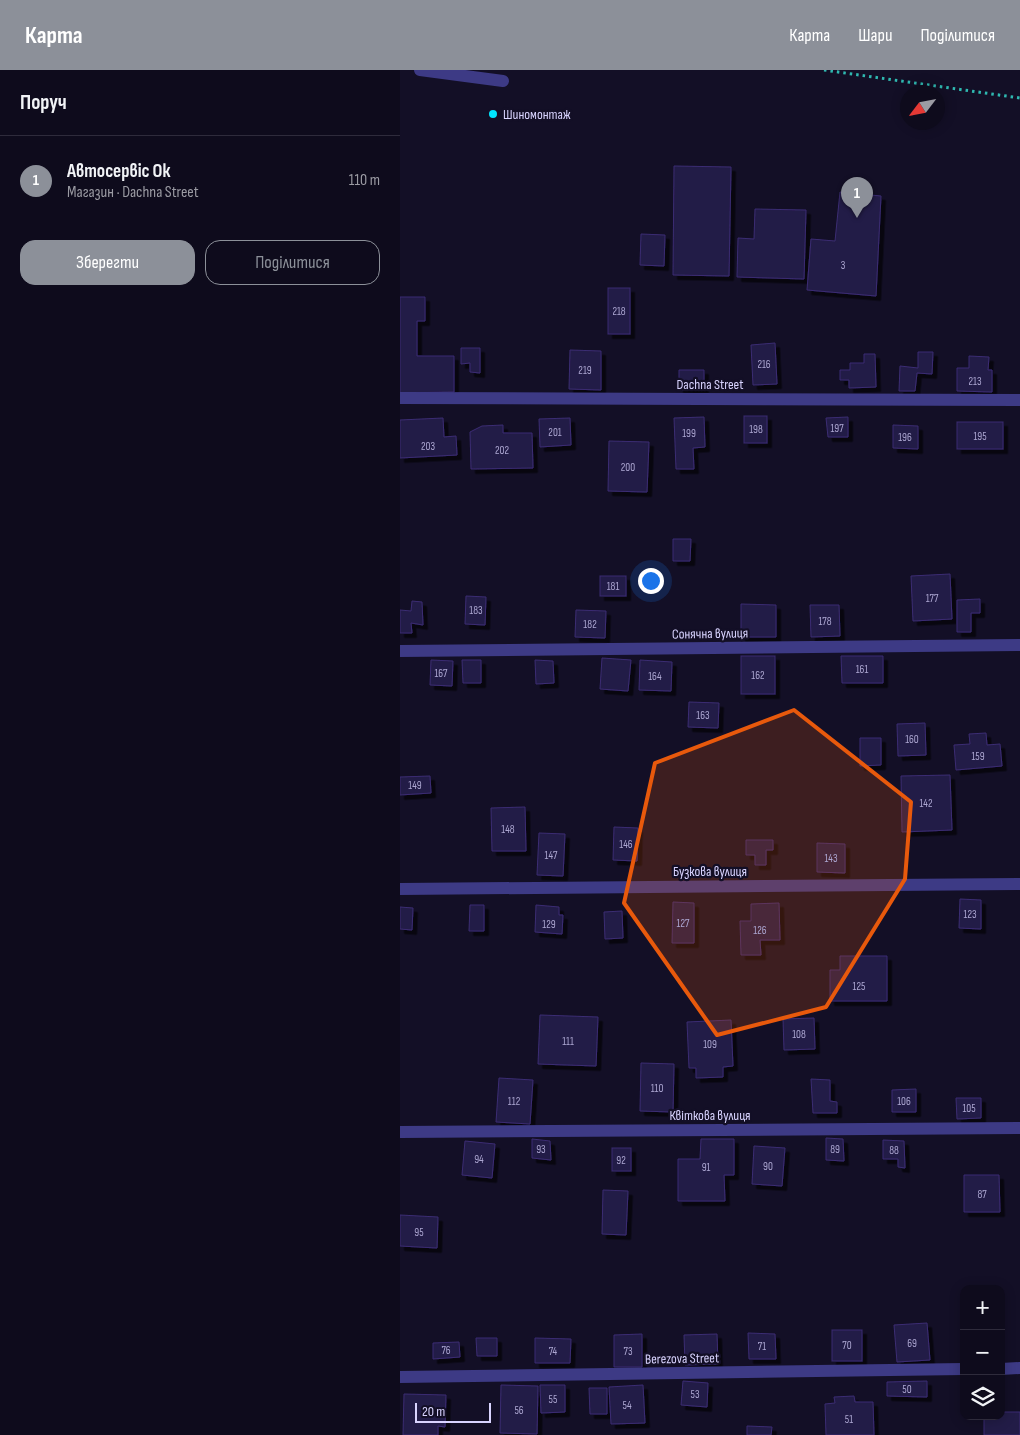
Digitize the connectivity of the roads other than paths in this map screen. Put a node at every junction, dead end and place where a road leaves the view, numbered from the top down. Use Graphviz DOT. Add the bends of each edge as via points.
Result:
graph roads {
  1 [pos="420,70"];
  2 [pos="503,81"];
  3 [pos="400,398"];
  4 [pos="1020,400"];
  5 [pos="1020,645"];
  6 [pos="400,651"];
  7 [pos="1020,884"];
  8 [pos="400,889"];
  9 [pos="1020,1128"];
  10 [pos="400,1132"];
  11 [pos="1005,1368"];
  12 [pos="1020,1368"];
  13 [pos="960,1369"];
  14 [pos="400,1377"];
  1 -- 2 [label="street"];
  3 -- 4 [label="street, Dachna Street"];
  5 -- 6 [label="street, Сонячна вулиця"];
  7 -- 8 [label="street, Бузкова вулиця"];
  9 -- 10 [label="street, Квіткова вулиця"];
  11 -- 12 [label="street"];
  13 -- 14 [label="street, Berezova Street"];
}
